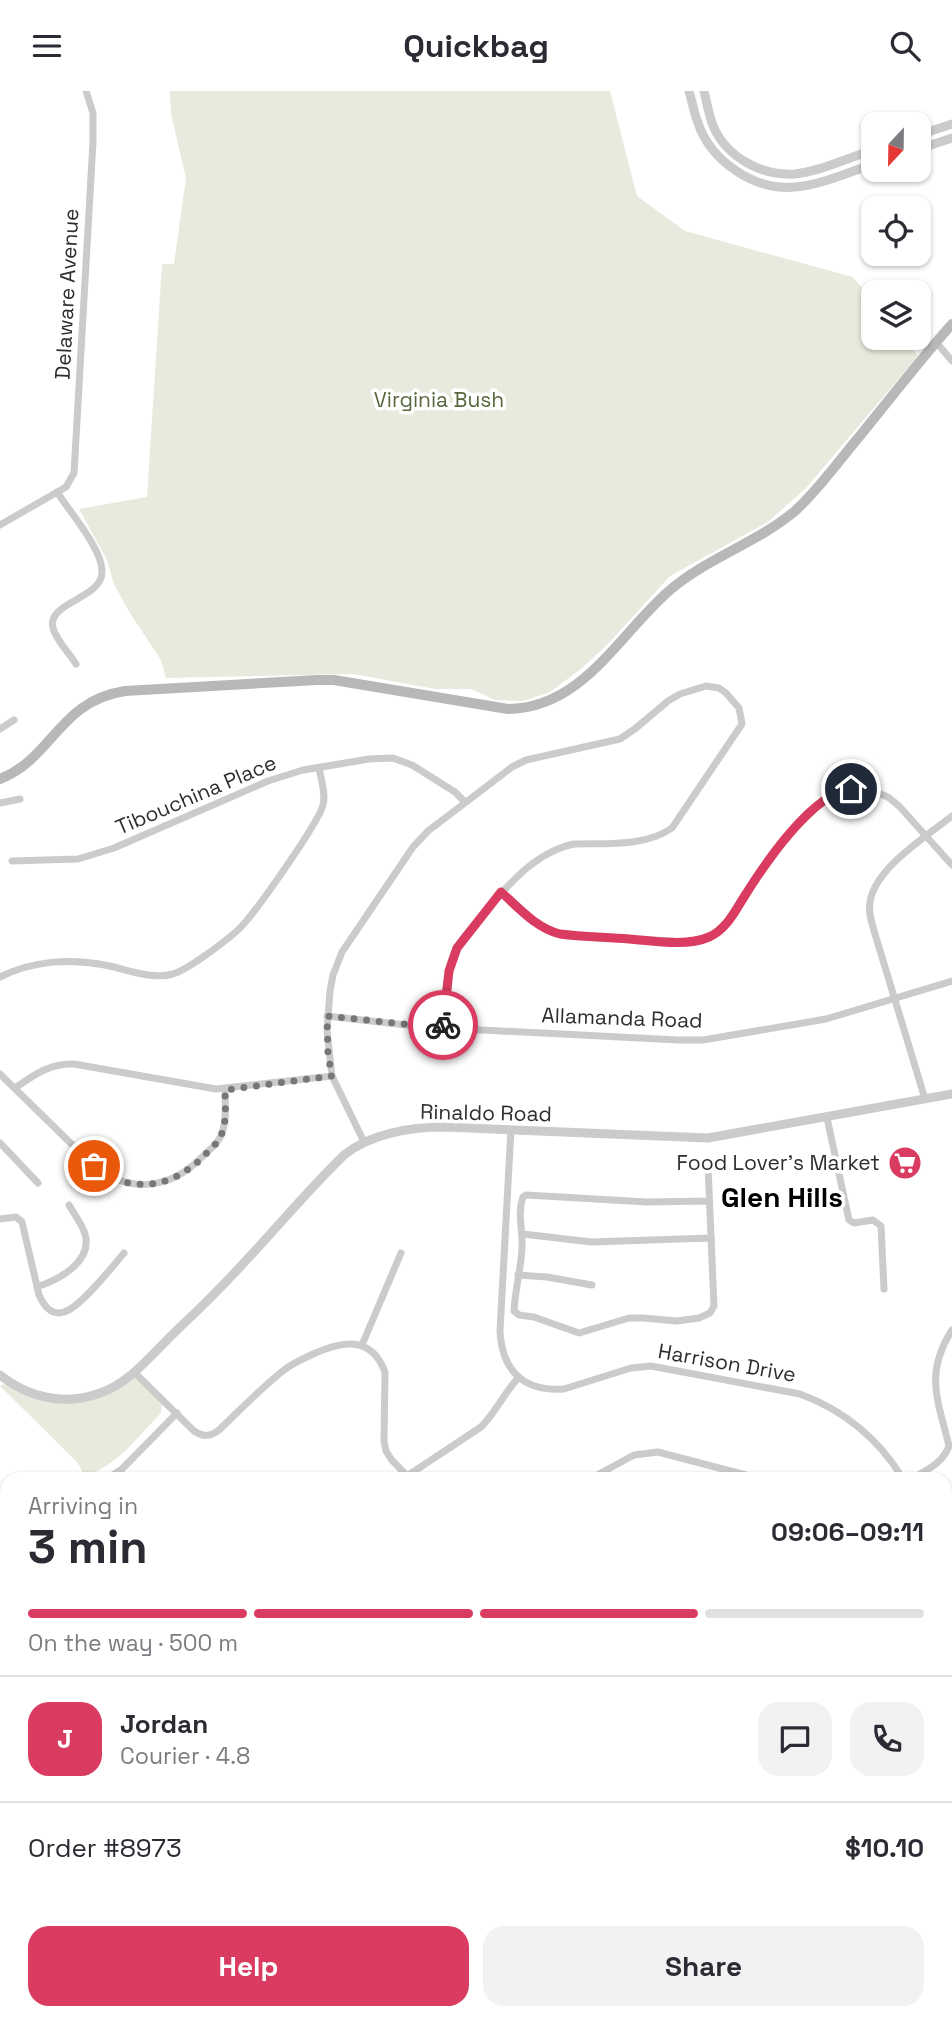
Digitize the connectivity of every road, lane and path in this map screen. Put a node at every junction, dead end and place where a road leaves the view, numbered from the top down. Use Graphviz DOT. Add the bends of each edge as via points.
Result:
graph roads {
  1 [pos="86,91"];
  2 [pos="690,91"];
  3 [pos="704,91"];
  4 [pos="952,124"];
  5 [pos="931,131"];
  6 [pos="952,138"];
  7 [pos="931,145"];
  8 [pos="861,154"];
  9 [pos="861,168"];
  10 [pos="810,171"];
  11 [pos="814,183"];
  12 [pos="952,324"];
  13 [pos="936,342"];
  14 [pos="952,361"];
  15 [pos="57,492"];
  16 [pos="0,525"];
  17 [pos="76,664"];
  18 [pos="14,720"];
  19 [pos="0,729"];
  20 [pos="319,768"];
  21 [pos="0,779"];
  22 [pos="20,799"];
  23 [pos="465,802"];
  24 [pos="0,803"];
  25 [pos="952,816"];
  26 [pos="926,837"];
  27 [pos="12,861"];
  28 [pos="952,866"];
  29 [pos="501,892"];
  30 [pos="0,977"];
  31 [pos="952,981"];
  32 [pos="894,999"];
  33 [pos="327,1016"];
  34 [pos="443,1028"];
  35 [pos="0,1074"];
  36 [pos="332,1076"];
  37 [pos="15,1088"];
  38 [pos="225,1090"];
  39 [pos="952,1094"];
  40 [pos="925,1099"];
  41 [pos="827,1118"];
  42 [pos="511,1129"];
  43 [pos="0,1143"];
  44 [pos="364,1143"];
  45 [pos="708,1166"];
  46 [pos="38,1183"];
  47 [pos="709,1201"];
  48 [pos="69,1205"];
  49 [pos="0,1219"];
  50 [pos="523,1234"];
  51 [pos="711,1238"];
  52 [pos="505,1247"];
  53 [pos="124,1253"];
  54 [pos="401,1253"];
  55 [pos="522,1253"];
  56 [pos="504,1256"];
  57 [pos="518,1275"];
  58 [pos="592,1285"];
  59 [pos="37,1287"];
  60 [pos="884,1289"];
  61 [pos="952,1330"];
  62 [pos="362,1345"];
  63 [pos="134,1372"];
  64 [pos="0,1375"];
  65 [pos="519,1377"];
  66 [pos="177,1413"];
  67 [pos="951,1445"];
  68 [pos="117,1472"];
  69 [pos="403,1472"];
  70 [pos="417,1472"];
  71 [pos="603,1472"];
  72 [pos="735,1472"];
  73 [pos="898,1472"];
  74 [pos="923,1472"];
  1 -- 15 [label="street, Delaware Avenue" via="93,113 93,142 74,473"];
  2 -- 11 [label="street" via="705,139 734,169 751,180 775,186"];
  3 -- 10 [label="street" via="714,128 733,154 777,173"];
  4 -- 5 [label="street"];
  6 -- 7 [label="street"];
  8 -- 10 [label="street"];
  9 -- 11 [label="street"];
  10 -- 11 [label="street"];
  12 -- 13 [label="main road"];
  13 -- 14 [label="street"];
  13 -- 21 [label="main road" via="805,502 773,527 681,581 583,680 555,699 508,709 334,680 125,691 86,704 24,765"];
  15 -- 16 [label="street"];
  15 -- 17 [label="street" via="97,551 103,575 96,588 59,611 52,623"];
  18 -- 19 [label="street"];
  20 -- 23 [label="street, Tibouchina Place" via="393,758 412,765"];
  20 -- 27 [label="street, Tibouchina Place" via="268,781 88,857"];
  20 -- 30 [label="street" via="323,806 290,859 244,924 185,968 153,975 62,962"];
  22 -- 24 [label="street"];
  23 -- 29 [label="street" via="526,759 620,739 668,701 697,688 719,688 741,712 742,724 671,828 648,840 563,846"];
  23 -- 33 [label="street" via="412,847 351,938 333,975"];
  25 -- 26 [label="street"];
  26 -- 28 [label="street"];
  26 -- 29 [label="street" via="888,797 843,790 822,802 786,837 719,931 687,942 550,931"];
  26 -- 32 [label="street" via="883,875 870,898 870,915"];
  29 -- 34 [label="street" via="457,948 449,971"];
  31 -- 32 [label="street, Allamanda Road"];
  32 -- 34 [label="street, Allamanda Road" via="826,1019 703,1040"];
  32 -- 40 [label="street"];
  33 -- 34 [label="street, Allamanda Road"];
  33 -- 36 [label="street"];
  35 -- 37 [label="street"];
  36 -- 38 [label="street"];
  36 -- 44 [label="street"];
  37 -- 38 [label="street" via="46,1068 64,1063"];
  37 -- 38 [label="street" via="106,1176 136,1184 175,1178 218,1141 224,1126"];
  39 -- 40 [label="street, Rinaldo Road"];
  40 -- 41 [label="street, Rinaldo Road"];
  41 -- 42 [label="street, Rinaldo Road" via="708,1138"];
  41 -- 60 [label="street" via="851,1222 873,1220 881,1226"];
  42 -- 44 [label="street, Rinaldo Road" via="427,1127"];
  42 -- 52 [label="street"];
  43 -- 46 [label="street"];
  44 -- 63 [label="street, Rinaldo Road" via="335,1164"];
  45 -- 47 [label="street"];
  47 -- 50 [label="street" via="531,1194 522,1200"];
  47 -- 51 [label="street"];
  48 -- 59 [label="street" via="86,1236 83,1254 59,1279"];
  49 -- 59 [label="street" via="16,1217 22,1222"];
  50 -- 51 [label="street" via="591,1242"];
  50 -- 55 [label="street"];
  51 -- 57 [label="street" via="712,1310 688,1320 634,1318 573,1332 515,1312"];
  52 -- 55 [label="street"];
  52 -- 56 [label="street"];
  53 -- 59 [label="street" via="64,1313 47,1309"];
  54 -- 62 [label="street"];
  55 -- 56 [label="street"];
  55 -- 57 [label="street"];
  56 -- 65 [label="street" via="501,1348"];
  57 -- 58 [label="street"];
  61 -- 67 [label="street" via="939,1353 935,1378 936,1398"];
  62 -- 66 [label="street" via="334,1345 296,1362 213,1435 194,1431"];
  62 -- 69 [label="street" via="382,1363 385,1372 384,1441 386,1451"];
  63 -- 64 [label="street, Rinaldo Road" via="103,1392 68,1399 35,1395"];
  63 -- 66 [label="street"];
  65 -- 70 [label="street" via="481,1427"];
  65 -- 73 [label="street, Harrison Drive" via="553,1390 651,1366 800,1394 821,1402 867,1434"];
  66 -- 68 [label="street"];
  67 -- 74 [label="street"];
  71 -- 72 [label="street" via="634,1455 658,1452"];
}
